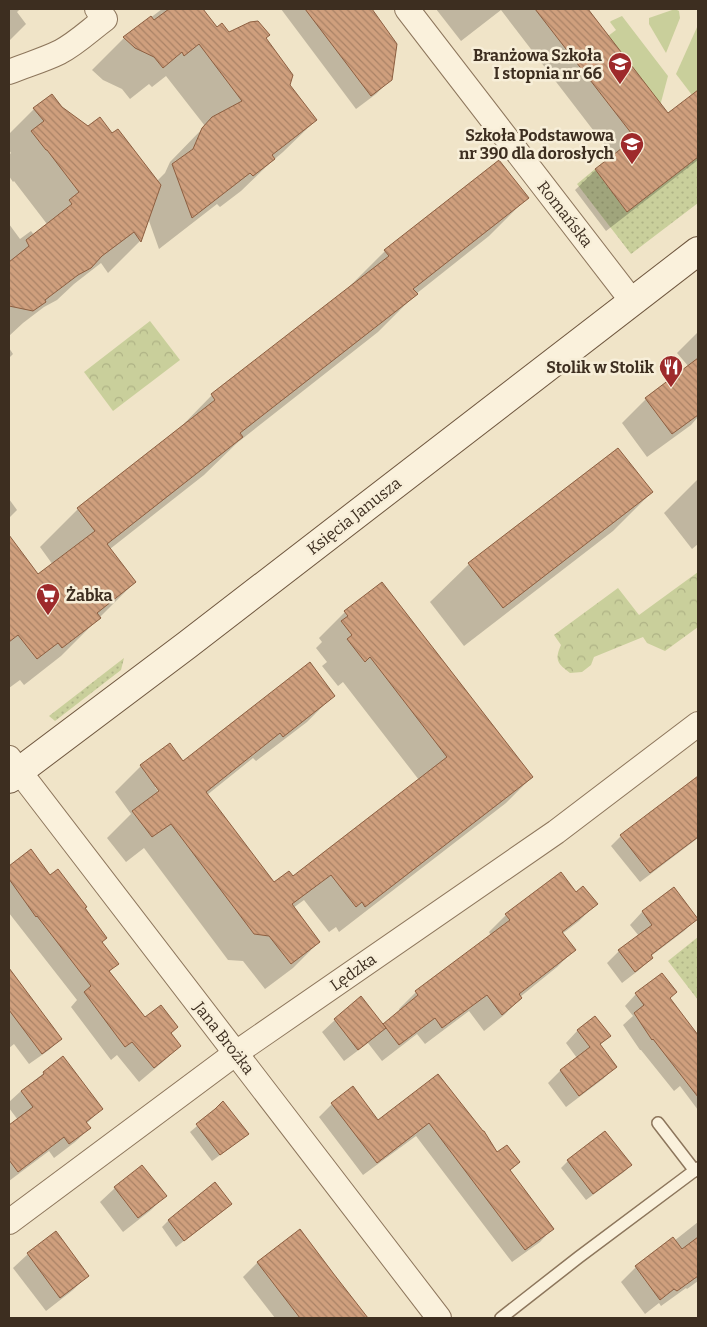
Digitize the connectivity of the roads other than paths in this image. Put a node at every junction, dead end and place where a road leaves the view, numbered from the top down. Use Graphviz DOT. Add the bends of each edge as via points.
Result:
graph roads {
  1 [pos="407,9"];
  2 [pos="101,14"];
  3 [pos="9,72"];
  4 [pos="698,251"];
  5 [pos="632,301"];
  6 [pos="698,724"];
  7 [pos="12,770"];
  8 [pos="236,1053"];
  9 [pos="658,1123"];
  10 [pos="697,1170"];
  11 [pos="9,1222"];
  12 [pos="439,1318"];
  13 [pos="501,1318"];
  1 -- 5 [label="street, Romańska"];
  2 -- 3 [label="street" via="61,52"];
  4 -- 5 [label="street, Księcia Janusza"];
  5 -- 7 [label="street, Księcia Janusza" via="187,646"];
  6 -- 8 [label="street, Lędzka" via="556,832"];
  7 -- 8 [label="street, Jana Brożka"];
  8 -- 11 [label="street, Lędzka"];
  8 -- 12 [label="street, Jana Brożka"];
  9 -- 10 [label="lane"];
  10 -- 13 [label="lane"];
}
